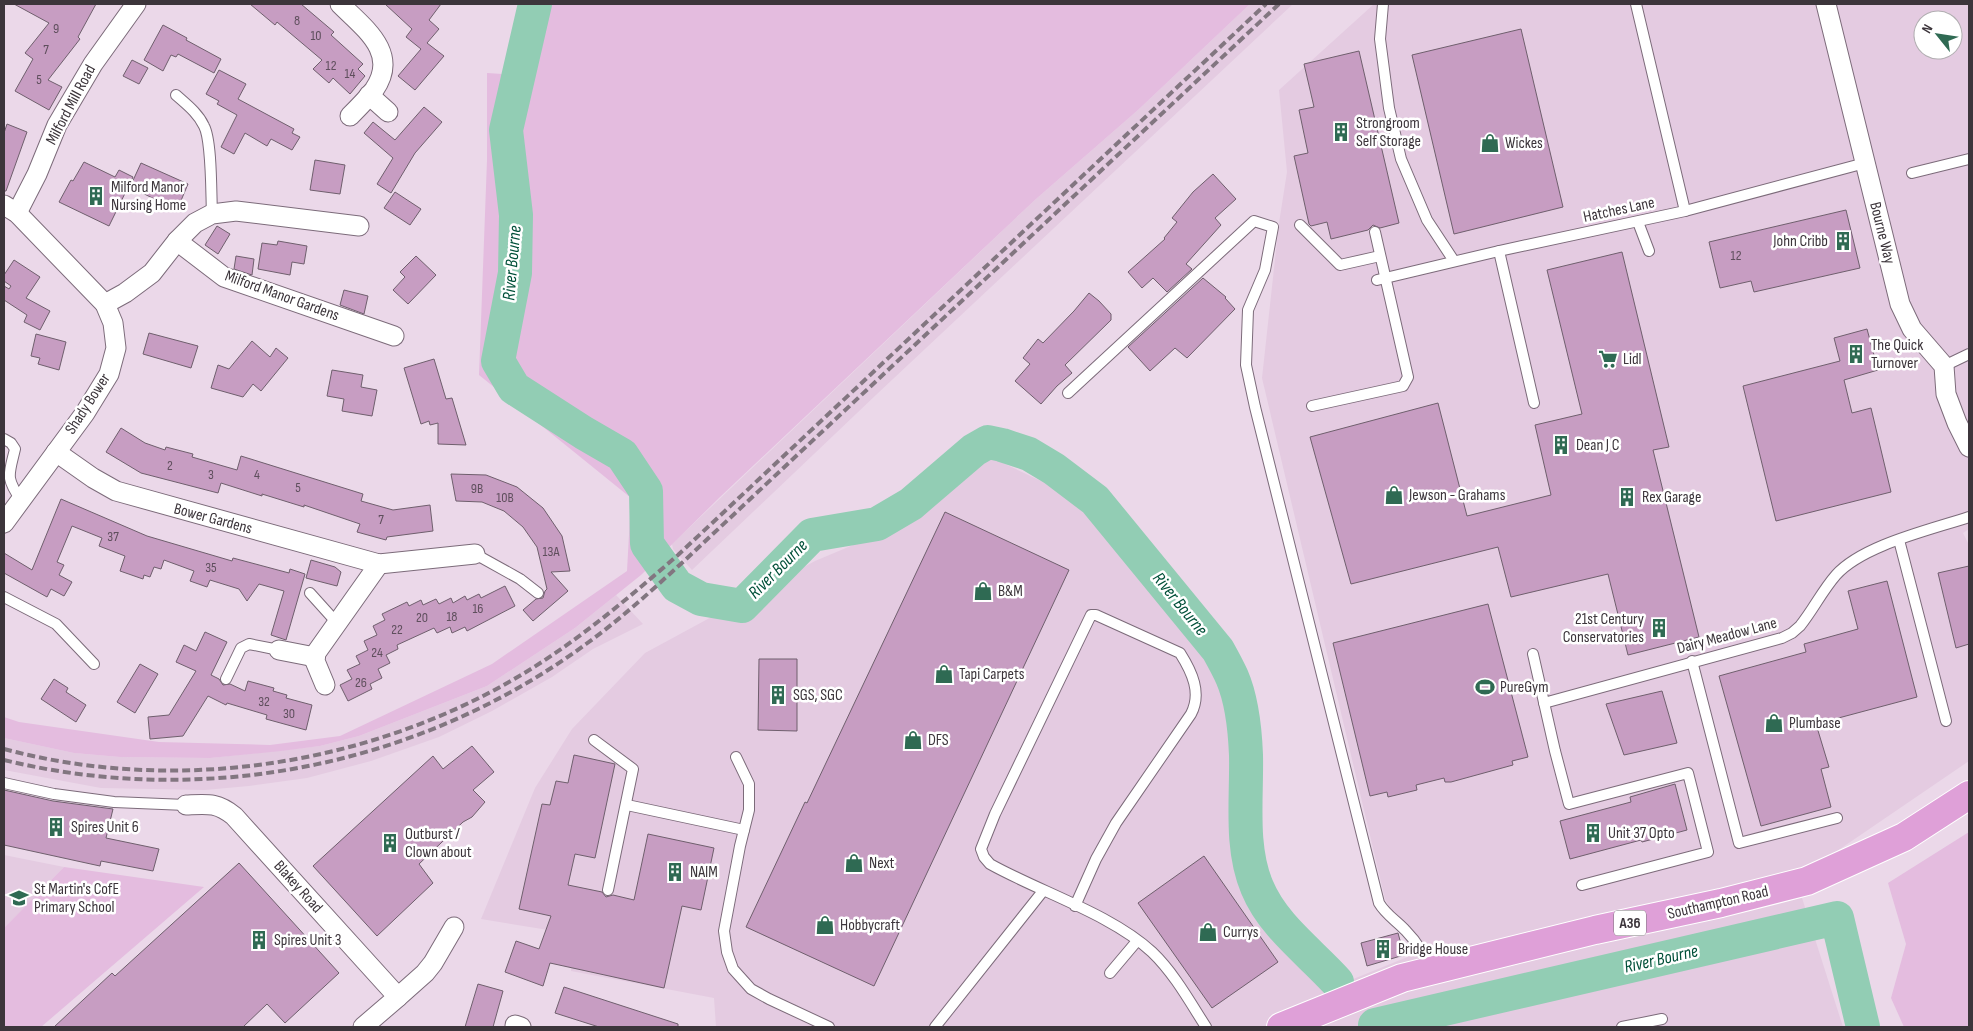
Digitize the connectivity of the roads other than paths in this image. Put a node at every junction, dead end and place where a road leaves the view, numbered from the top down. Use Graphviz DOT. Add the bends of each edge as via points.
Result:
graph roads {
  1 [pos="136,4"];
  2 [pos="340,4"];
  3 [pos="1383,4"];
  4 [pos="1636,4"];
  5 [pos="1826,4"];
  6 [pos="176,95"];
  7 [pos="369,95"];
  8 [pos="388,112"];
  9 [pos="350,116"];
  10 [pos="1969,158"];
  11 [pos="1865,163"];
  12 [pos="1912,174"];
  13 [pos="10,209"];
  14 [pos="1685,211"];
  15 [pos="212,214"];
  16 [pos="1638,222"];
  17 [pos="1300,225"];
  18 [pos="359,226"];
  19 [pos="1375,232"];
  20 [pos="178,241"];
  21 [pos="1500,251"];
  22 [pos="1649,251"];
  23 [pos="1380,256"];
  24 [pos="1454,262"];
  25 [pos="1381,280"];
  26 [pos="105,304"];
  27 [pos="394,336"];
  28 [pos="1969,354"];
  29 [pos="1944,366"];
  30 [pos="1068,393"];
  31 [pos="1534,403"];
  32 [pos="1312,406"];
  33 [pos="4,438"];
  34 [pos="1969,447"];
  35 [pos="56,452"];
  36 [pos="10,511"];
  37 [pos="1969,517"];
  38 [pos="1899,540"];
  39 [pos="474,554"];
  40 [pos="379,564"];
  41 [pos="310,593"];
  42 [pos="538,593"];
  43 [pos="4,597"];
  44 [pos="337,624"];
  45 [pos="279,650"];
  46 [pos="1533,654"];
  47 [pos="315,657"];
  48 [pos="1692,661"];
  49 [pos="94,664"];
  50 [pos="226,679"];
  51 [pos="325,685"];
  52 [pos="1544,703"];
  53 [pos="1946,720"];
  54 [pos="594,740"];
  55 [pos="736,757"];
  56 [pos="4,783"];
  57 [pos="1969,795"];
  58 [pos="186,805"];
  59 [pos="626,805"];
  60 [pos="1969,811"];
  61 [pos="1837,818"];
  62 [pos="744,830"];
  63 [pos="1582,885"];
  64 [pos="608,890"];
  65 [pos="1043,891"];
  66 [pos="1075,906"];
  67 [pos="454,927"];
  68 [pos="1137,941"];
  69 [pos="1431,971"];
  70 [pos="1110,973"];
  71 [pos="398,997"];
  72 [pos="1662,1019"];
  73 [pos="363,1027"];
  74 [pos="829,1027"];
  75 [pos="935,1027"];
  76 [pos="1206,1027"];
  77 [pos="1281,1027"];
  78 [pos="1321,1027"];
  79 [pos="1622,1027"];
  1 -- 13 [label="street, Milford Mill Road" via="93,64 57,125 38,174"];
  2 -- 7 [label="street" via="375,39 384,59 381,76"];
  3 -- 24 [label="lane" via="1382,49 1389,108 1401,159 1427,220"];
  4 -- 14 [label="lane"];
  5 -- 11 [label="street, Bourne Way"];
  6 -- 15 [label="lane" via="198,115 205,127"];
  7 -- 8 [label="street"];
  7 -- 9 [label="street"];
  10 -- 12 [label="lane"];
  11 -- 14 [label="lane, Hatches Lane"];
  11 -- 29 [label="street, Bourne Way" via="1904,312 1912,330"];
  13 -- 26 [label="street, Shady Bower"];
  14 -- 16 [label="lane, Hatches Lane"];
  15 -- 18 [label="street" via="236,211"];
  15 -- 20 [label="street" via="195,223"];
  16 -- 21 [label="lane, Hatches Lane"];
  16 -- 22 [label="lane"];
  17 -- 23 [label="lane" via="1340,265"];
  19 -- 23 [label="lane"];
  20 -- 26 [label="street" via="152,273"];
  20 -- 27 [label="street, Milford Manor Gardens" via="224,277"];
  21 -- 24 [label="lane, Hatches Lane"];
  21 -- 31 [label="lane"];
  23 -- 25 [label="lane"];
  24 -- 25 [label="lane, Hatches Lane"];
  25 -- 32 [label="lane" via="1405,358 1406,382 1393,389"];
  26 -- 35 [label="street, Shady Bower" via="116,348 109,374"];
  28 -- 29 [label="lane"];
  29 -- 34 [label="street" via="1946,394"];
  30 -- 69 [label="lane" via="1254,221 1273,227 1265,270 1248,310 1246,365 1379,903 1419,945"];
  33 -- 36 [label="lane" via="15,449 8,479 11,486"];
  35 -- 36 [label="street, Shady Bower"];
  35 -- 40 [label="street, Bower Gardens" via="116,491"];
  37 -- 38 [label="lane, Dairy Meadow Lane"];
  38 -- 48 [label="lane, Dairy Meadow Lane" via="1866,552 1836,575 1792,633"];
  38 -- 53 [label="lane"];
  39 -- 40 [label="street, Bower Gardens"];
  39 -- 42 [label="lane" via="520,579"];
  40 -- 44 [label="street"];
  41 -- 44 [label="lane"];
  43 -- 49 [label="lane" via="56,624"];
  44 -- 47 [label="street"];
  45 -- 47 [label="street"];
  45 -- 50 [label="lane" via="245,645"];
  46 -- 52 [label="lane"];
  47 -- 51 [label="street"];
  48 -- 52 [label="lane, Dairy Meadow Lane"];
  48 -- 61 [label="lane" via="1739,843"];
  52 -- 63 [label="lane" via="1569,804 1688,773 1708,852"];
  54 -- 59 [label="lane" via="633,769"];
  55 -- 62 [label="lane" via="749,784 749,810"];
  56 -- 58 [label="lane" via="114,802"];
  57 -- 69 [label="highway, Southampton Road / A36" via="1904,837 1807,881"];
  58 -- 71 [label="street, Blakey Road" via="216,805 234,816"];
  59 -- 62 [label="lane"];
  59 -- 64 [label="lane"];
  60 -- 78 [label="highway, Southampton Road / A36" via="1914,845 1811,896 1435,984"];
  62 -- 74 [label="lane" via="724,930 733,969 751,989"];
  65 -- 66 [label="lane"];
  65 -- 66 [label="lane" via="990,864 981,849 1091,615 1096,615 1180,653 1196,689 1196,698 1191,714 1116,823"];
  65 -- 75 [label="lane"];
  66 -- 68 [label="lane"];
  67 -- 71 [label="street" via="429,968"];
  68 -- 70 [label="lane"];
  68 -- 76 [label="lane" via="1164,966"];
  69 -- 77 [label="highway, Southampton Road / A36" via="1388,983"];
  71 -- 73 [label="street"];
  72 -- 79 [label="lane"];
}
